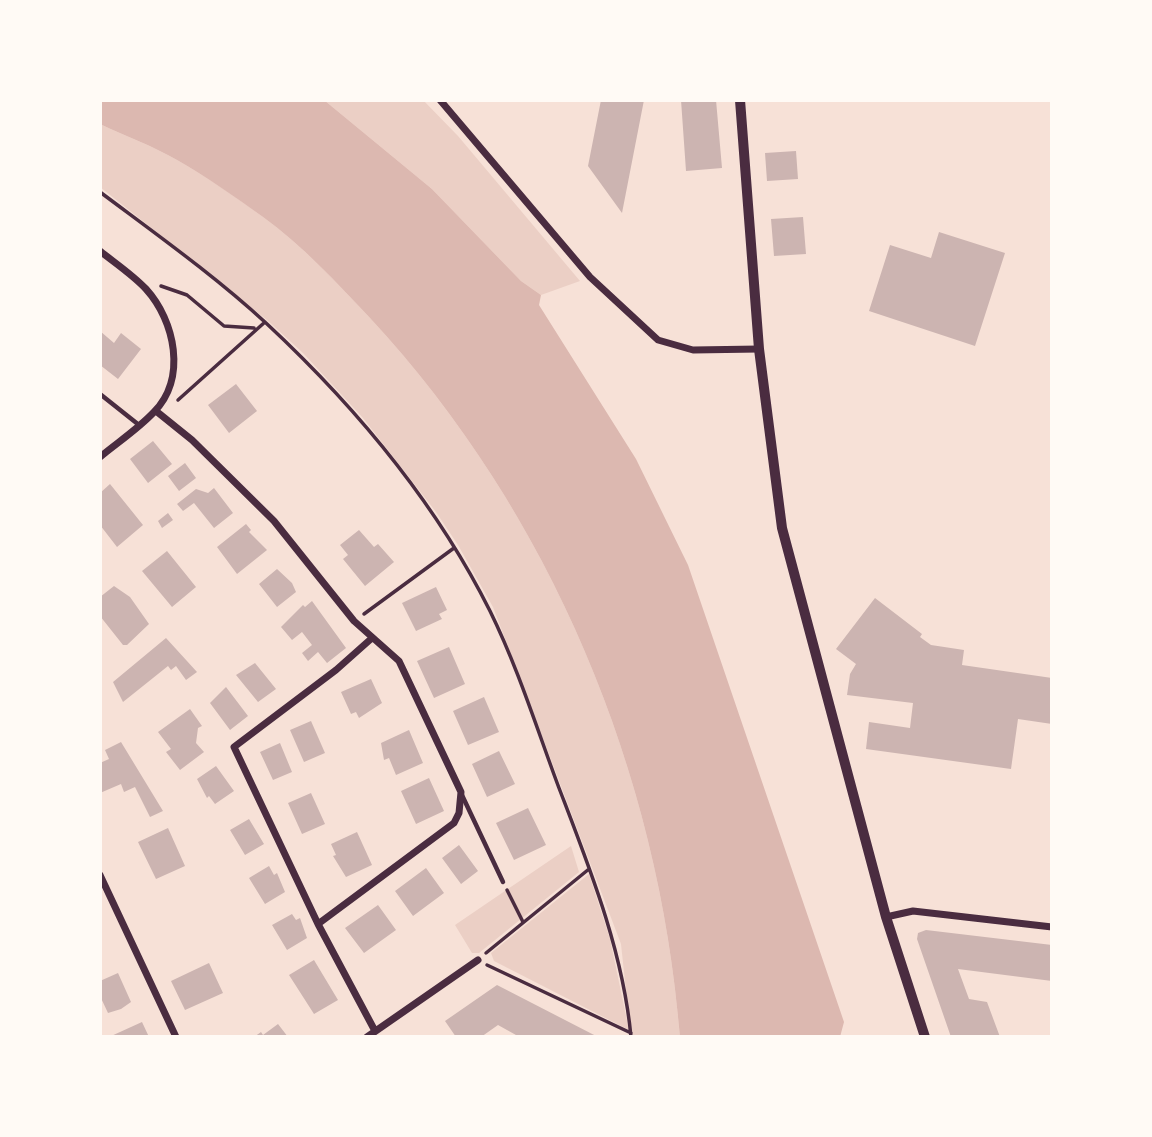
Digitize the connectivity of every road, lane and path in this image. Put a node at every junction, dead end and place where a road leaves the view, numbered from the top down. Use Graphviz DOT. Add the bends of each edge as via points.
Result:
graph roads {
  1 [pos="440,100"];
  2 [pos="740,100"];
  3 [pos="100,192"];
  4 [pos="100,251"];
  5 [pos="144,287"];
  6 [pos="265,322"];
  7 [pos="258,328"];
  8 [pos="759,349"];
  9 [pos="100,394"];
  10 [pos="159,413"];
  11 [pos="139,425"];
  12 [pos="100,457"];
  13 [pos="454,548"];
  14 [pos="354,621"];
  15 [pos="372,638"];
  16 [pos="461,792"];
  17 [pos="589,869"];
  18 [pos="100,875"];
  19 [pos="503,882"];
  20 [pos="887,917"];
  21 [pos="523,922"];
  22 [pos="318,923"];
  23 [pos="1052,927"];
  24 [pos="478,960"];
  25 [pos="375,1031"];
  26 [pos="631,1035"];
  27 [pos="176,1037"];
  28 [pos="367,1037"];
  29 [pos="925,1037"];
  1 -- 8 [label="street" via="590,277 658,340 693,350"];
  2 -- 8 [label="street"];
  3 -- 6 [label="path"];
  4 -- 5 [label="street"];
  5 -- 7 [label="path" via="179,291 223,326"];
  5 -- 10 [label="street" via="162,309 171,335 171,383"];
  6 -- 7 [label="path"];
  6 -- 13 [label="path" via="372,434"];
  7 -- 10 [label="path"];
  8 -- 20 [label="street" via="782,528"];
  9 -- 11 [label="lane"];
  10 -- 11 [label="street"];
  10 -- 14 [label="street" via="274,521"];
  11 -- 12 [label="street"];
  13 -- 14 [label="path"];
  13 -- 17 [label="path" via="505,643"];
  14 -- 15 [label="street"];
  15 -- 16 [label="street" via="399,661"];
  15 -- 22 [label="street" via="234,747"];
  16 -- 19 [label="lane"];
  16 -- 22 [label="street" via="454,823"];
  17 -- 21 [label="path"];
  17 -- 26 [label="path" via="613,938"];
  18 -- 27 [label="street"];
  19 -- 21 [label="path"];
  20 -- 23 [label="street" via="912,912"];
  20 -- 29 [label="street"];
  21 -- 24 [label="path"];
  22 -- 25 [label="street"];
  24 -- 25 [label="street"];
  24 -- 26 [label="path"];
  25 -- 28 [label="street"];
}
